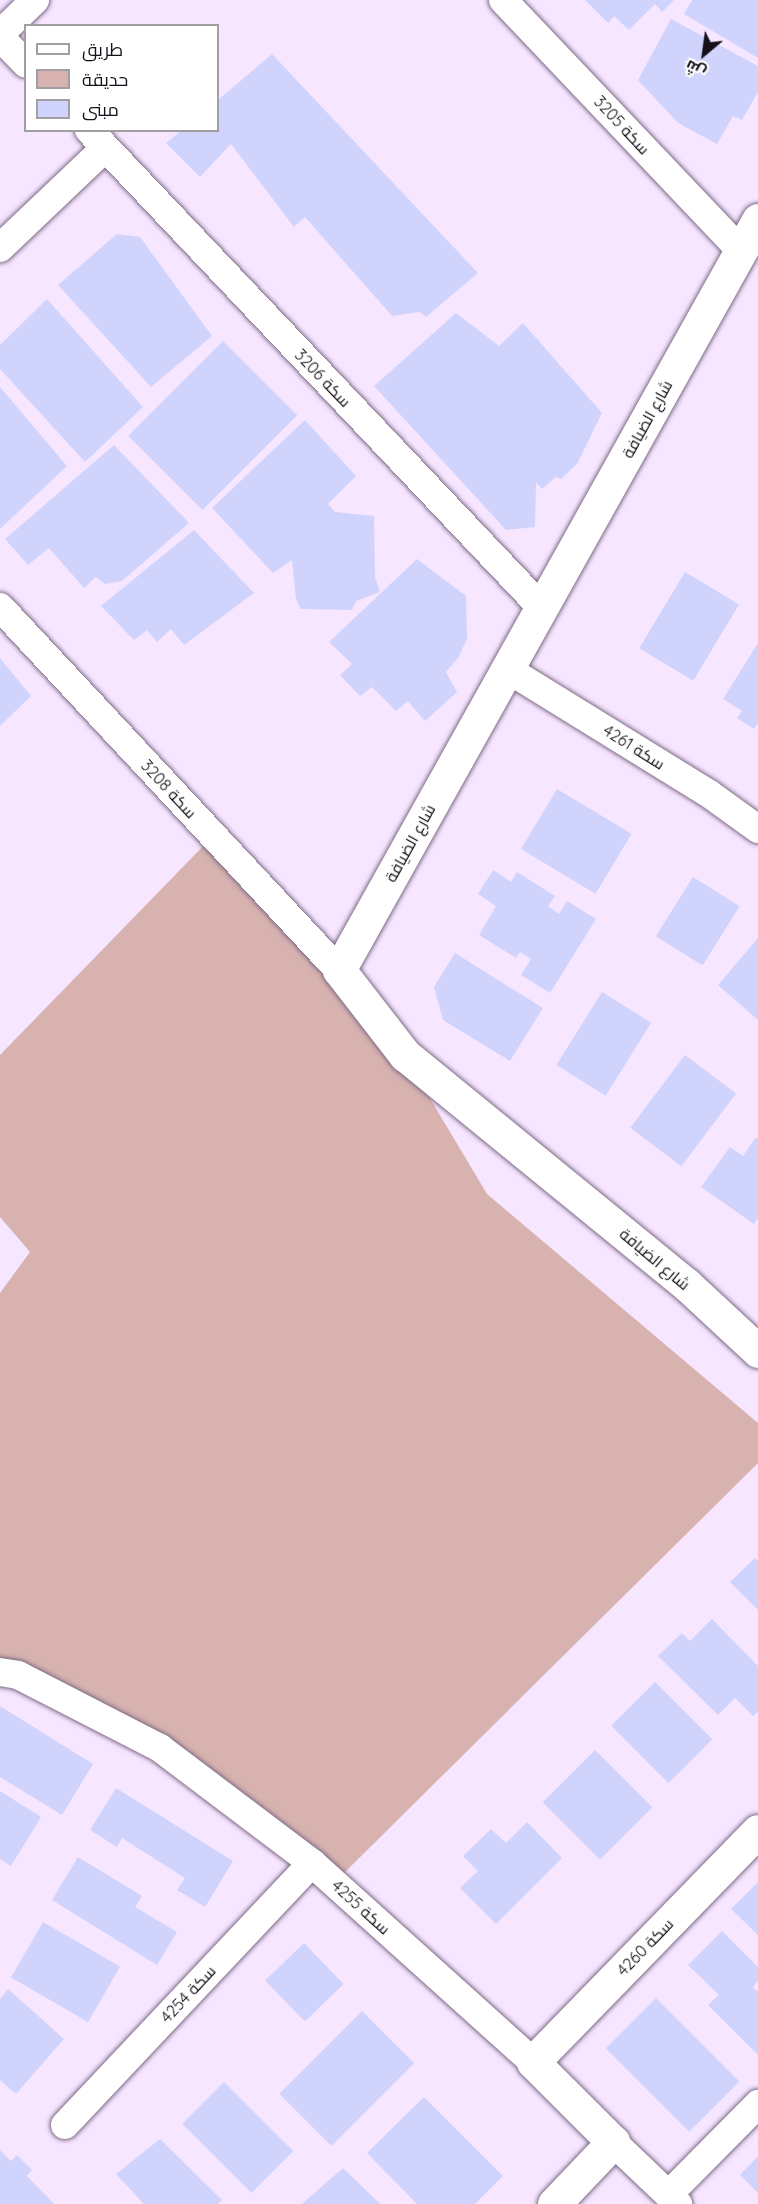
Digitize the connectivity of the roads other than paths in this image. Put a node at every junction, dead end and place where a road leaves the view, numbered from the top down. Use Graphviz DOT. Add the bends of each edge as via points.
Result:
graph roads {
  1 [pos="35,0"];
  2 [pos="503,0"];
  3 [pos="0,36"];
  4 [pos="24,62"];
  5 [pos="97,139"];
  6 [pos="758,220"];
  7 [pos="0,248"];
  8 [pos="741,251"];
  9 [pos="0,607"];
  10 [pos="542,608"];
  11 [pos="507,669"];
  12 [pos="758,829"];
  13 [pos="339,970"];
  14 [pos="758,1351"];
  15 [pos="0,1672"];
  16 [pos="758,1831"];
  17 [pos="312,1863"];
  18 [pos="533,2062"];
  19 [pos="758,2104"];
  20 [pos="65,2125"];
  21 [pos="613,2142"];
  22 [pos="674,2199"];
  23 [pos="554,2204"];
  1 -- 3 [label="street"];
  2 -- 8 [label="street, سكة 3205"];
  3 -- 4 [label="street"];
  5 -- 7 [label="street, سكة 3206"];
  5 -- 10 [label="street, سكة 3206"];
  6 -- 8 [label="street, شارع الضيافة"];
  8 -- 10 [label="street, شارع الضيافة"];
  9 -- 13 [label="street, سكة 3208"];
  10 -- 11 [label="street, شارع الضيافة"];
  11 -- 12 [label="street, سكة 4261" via="708,793"];
  11 -- 13 [label="street, شارع الضيافة"];
  13 -- 14 [label="street, شارع الضيافة" via="405,1054 687,1285"];
  15 -- 17 [label="street, سكة 4255" via="18,1675 160,1748"];
  16 -- 18 [label="street, سكة 4260"];
  17 -- 18 [label="street, سكة 4255"];
  17 -- 20 [label="street, سكة 4254"];
  18 -- 21 [label="street, سكة 4255"];
  19 -- 22 [label="street"];
  21 -- 22 [label="street, سكة 4255"];
  21 -- 23 [label="street"];
}
